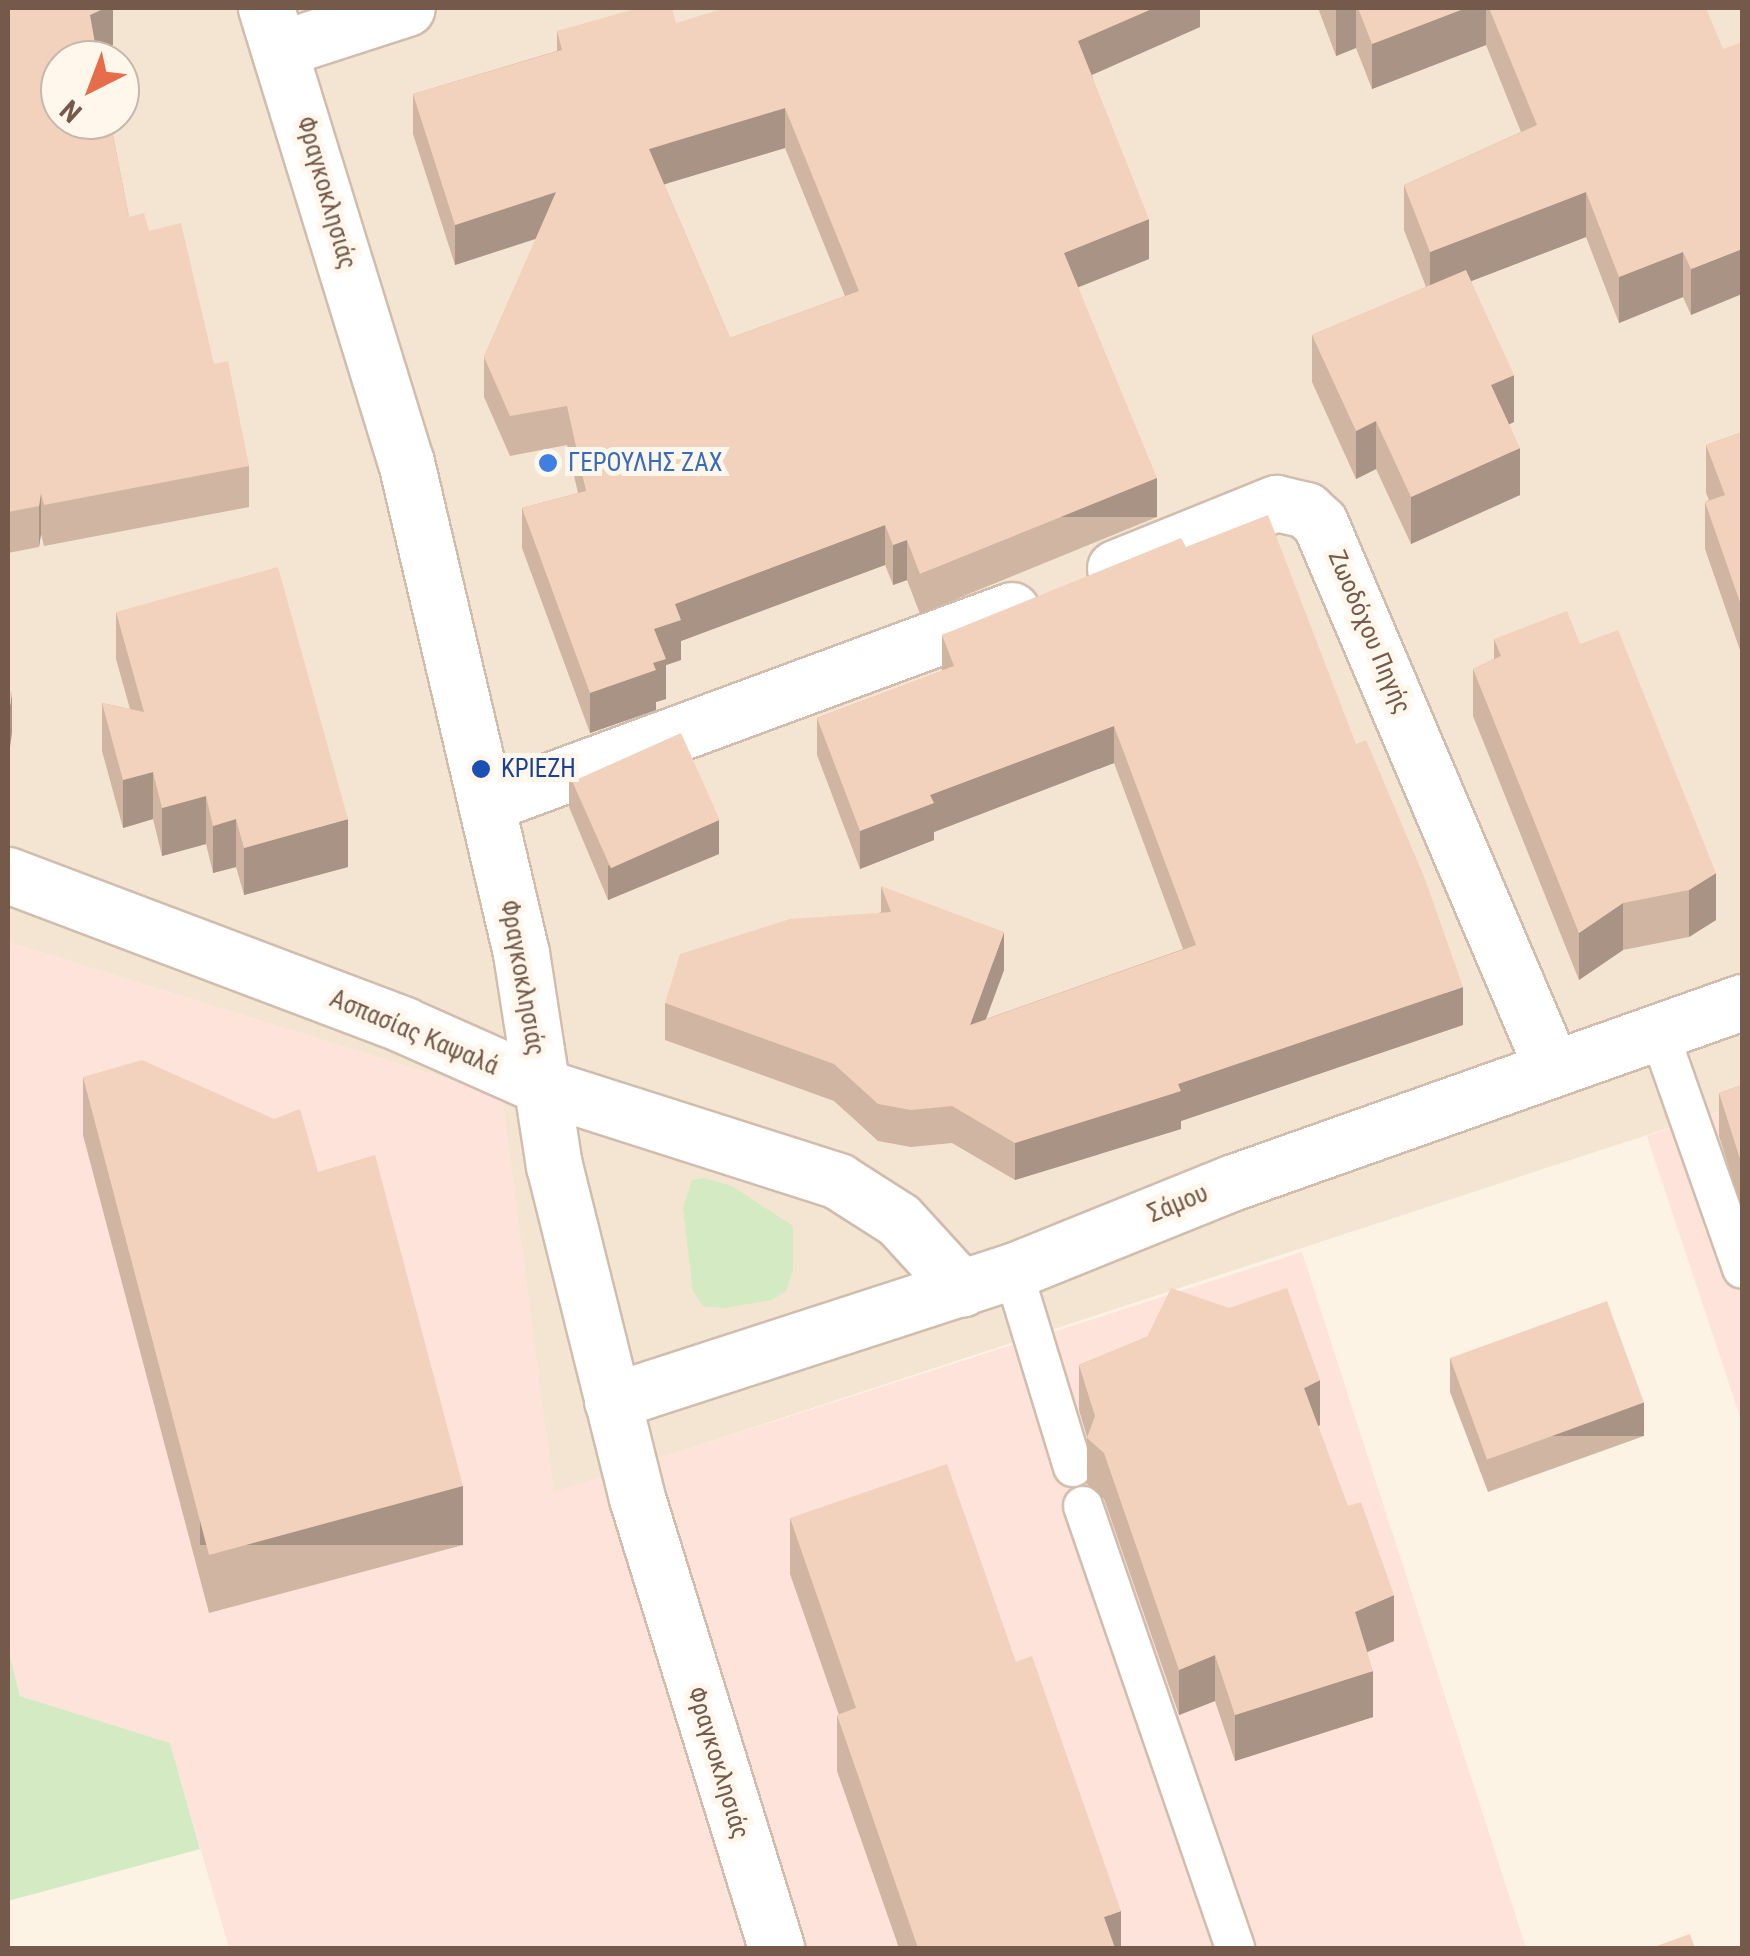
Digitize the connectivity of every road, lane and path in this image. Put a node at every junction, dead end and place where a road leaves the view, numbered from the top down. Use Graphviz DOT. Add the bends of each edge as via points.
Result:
graph roads {
  1 [pos="407,8"];
  2 [pos="275,28"];
  3 [pos="489,803"];
  4 [pos="8,875"];
  5 [pos="1742,1002"];
  6 [pos="1658,1030"];
  7 [pos="1552,1068"];
  8 [pos="540,1086"];
  9 [pos="1742,1269"];
  10 [pos="1013,1271"];
  11 [pos="962,1289"];
  12 [pos="612,1401"];
  13 [pos="1072,1468"];
  14 [pos="1083,1506"];
  15 [pos="776,1948"];
  16 [pos="1235,1948"];
  1 -- 2 [label="street"];
  2 -- 3 [label="street, Φραγκοκλησιάς" via="406,462"];
  3 -- 7 [label="street, Ζωοδόχου Πηγής" via="1276,503 1306,510 1320,523"];
  3 -- 8 [label="street, Φραγκοκλησιάς"];
  4 -- 8 [label="street, Ασπασίας Καψαλά" via="404,1026"];
  5 -- 6 [label="street, Σάμου"];
  6 -- 7 [label="street, Σάμου"];
  6 -- 9 [label="lane"];
  7 -- 10 [label="street, Σάμου" via="1230,1182"];
  8 -- 11 [label="street, Ασπασίας Καψαλά" via="838,1181 898,1220"];
  8 -- 12 [label="street, Φραγκοκλησιάς"];
  10 -- 11 [label="street, Σάμου"];
  10 -- 13 [label="lane"];
  11 -- 12 [label="street, Σάμου"];
  12 -- 15 [label="street, Φραγκοκλησιάς"];
  14 -- 16 [label="lane"];
}
